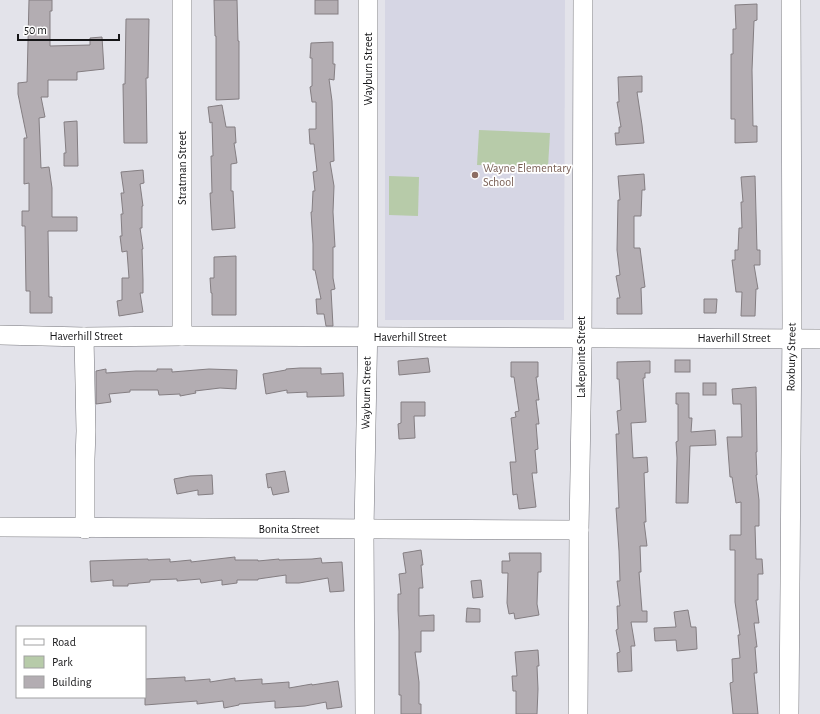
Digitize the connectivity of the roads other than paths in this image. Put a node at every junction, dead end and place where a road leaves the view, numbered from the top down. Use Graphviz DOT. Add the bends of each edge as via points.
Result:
graph roads {
  1 [pos="182,0"];
  2 [pos="368,0"];
  3 [pos="583,0"];
  4 [pos="791,0"];
  5 [pos="0,335"];
  6 [pos="182,336"];
  7 [pos="84,337"];
  8 [pos="367,337"];
  9 [pos="582,338"];
  10 [pos="792,338"];
  11 [pos="820,339"];
  12 [pos="0,528"];
  13 [pos="85,529"];
  14 [pos="364,530"];
  15 [pos="578,530"];
  16 [pos="365,714"];
  17 [pos="578,714"];
  18 [pos="789,714"];
  1 -- 6 [label="street, Stratman Street"];
  2 -- 8 [label="street, Wayburn Street"];
  3 -- 9 [label="street, Lakepointe Street"];
  4 -- 10 [label="street, Roxbury Street"];
  5 -- 7 [label="street, Haverhill Street"];
  6 -- 7 [label="street, Haverhill Street"];
  6 -- 8 [label="street, Haverhill Street"];
  7 -- 13 [label="street"];
  8 -- 9 [label="street, Haverhill Street"];
  8 -- 14 [label="street, Wayburn Street"];
  9 -- 10 [label="street, Haverhill Street"];
  9 -- 15 [label="street, Lakepointe Street"];
  10 -- 11 [label="street, Haverhill Street"];
  10 -- 18 [label="street, Roxbury Street"];
  12 -- 13 [label="street, Bonita Street"];
  13 -- 14 [label="street, Bonita Street"];
  14 -- 15 [label="street, Bonita Street"];
  14 -- 16 [label="street, Wayburn Street"];
  15 -- 17 [label="street, Lakepointe Street"];
}
